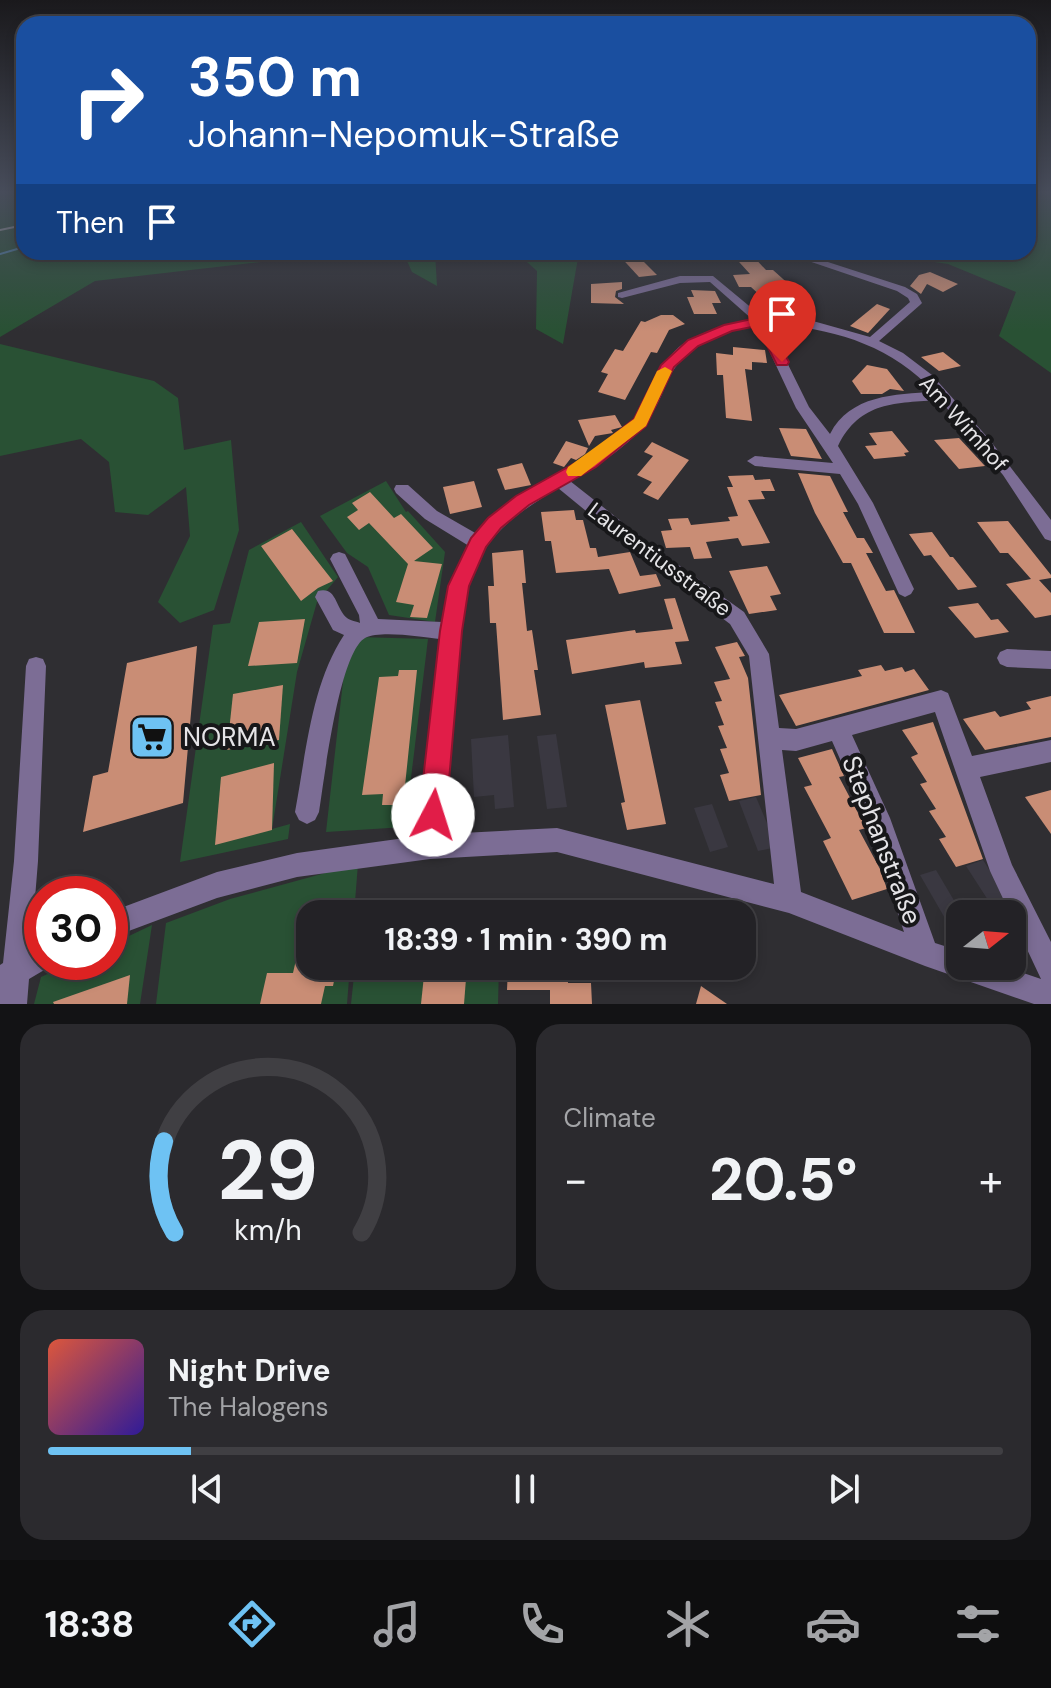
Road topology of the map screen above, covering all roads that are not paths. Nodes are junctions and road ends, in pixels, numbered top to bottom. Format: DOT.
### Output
graph roads {
  1 [pos="812,260"];
  2 [pos="622,295"];
  3 [pos="761,321"];
  4 [pos="871,342"];
  5 [pos="944,396"];
  6 [pos="831,446"];
  7 [pos="755,461"];
  8 [pos="845,469"];
  9 [pos="560,481"];
  10 [pos="402,489"];
  11 [pos="1051,534"];
  12 [pos="478,543"];
  13 [pos="339,559"];
  14 [pos="905,589"];
  15 [pos="324,597"];
  16 [pos="364,630"];
  17 [pos="451,631"];
  18 [pos="1007,658"];
  19 [pos="1051,660"];
  20 [pos="36,666"];
  21 [pos="837,727"];
  22 [pos="768,738"];
  23 [pos="1051,751"];
  24 [pos="964,769"];
  25 [pos="307,812"];
  26 [pos="430,847"];
  27 [pos="789,900"];
  28 [pos="128,918"];
  29 [pos="925,953"];
  30 [pos="1051,970"];
  31 [pos="9,975"];
  32 [pos="1051,996"];
  33 [pos="13,1004"];
  1 -- 4 [label="street"];
  2 -- 3 [label="street"];
  3 -- 4 [label="street, Am Wimhof"];
  3 -- 6 [label="street"];
  3 -- 9 [label="street, Am Wimhof"];
  4 -- 5 [label="street, Am Wimhof"];
  5 -- 6 [label="street"];
  5 -- 11 [label="street, Am Wimhof"];
  6 -- 8 [label="street"];
  7 -- 8 [label="street"];
  8 -- 14 [label="street"];
  9 -- 12 [label="street, Am Wimhof"];
  9 -- 22 [label="street, Laurentiusstraße"];
  10 -- 12 [label="street"];
  12 -- 17 [label="street, Am Wimhof"];
  13 -- 16 [label="street"];
  15 -- 16 [label="street"];
  16 -- 17 [label="street"];
  16 -- 25 [label="street"];
  17 -- 26 [label="street, Am Wimhof"];
  18 -- 19 [label="street"];
  20 -- 31 [label="street"];
  21 -- 22 [label="street"];
  21 -- 24 [label="street"];
  21 -- 29 [label="street, Stephanstraße"];
  22 -- 27 [label="street, Laurentiusstraße"];
  23 -- 24 [label="street"];
  24 -- 30 [label="street"];
  26 -- 27 [label="street, Stephanstraße"];
  26 -- 28 [label="street, Stephanstraße"];
  27 -- 29 [label="street, Stephanstraße"];
  29 -- 32 [label="street, Stephanstraße"];
  31 -- 33 [label="street"];
}
